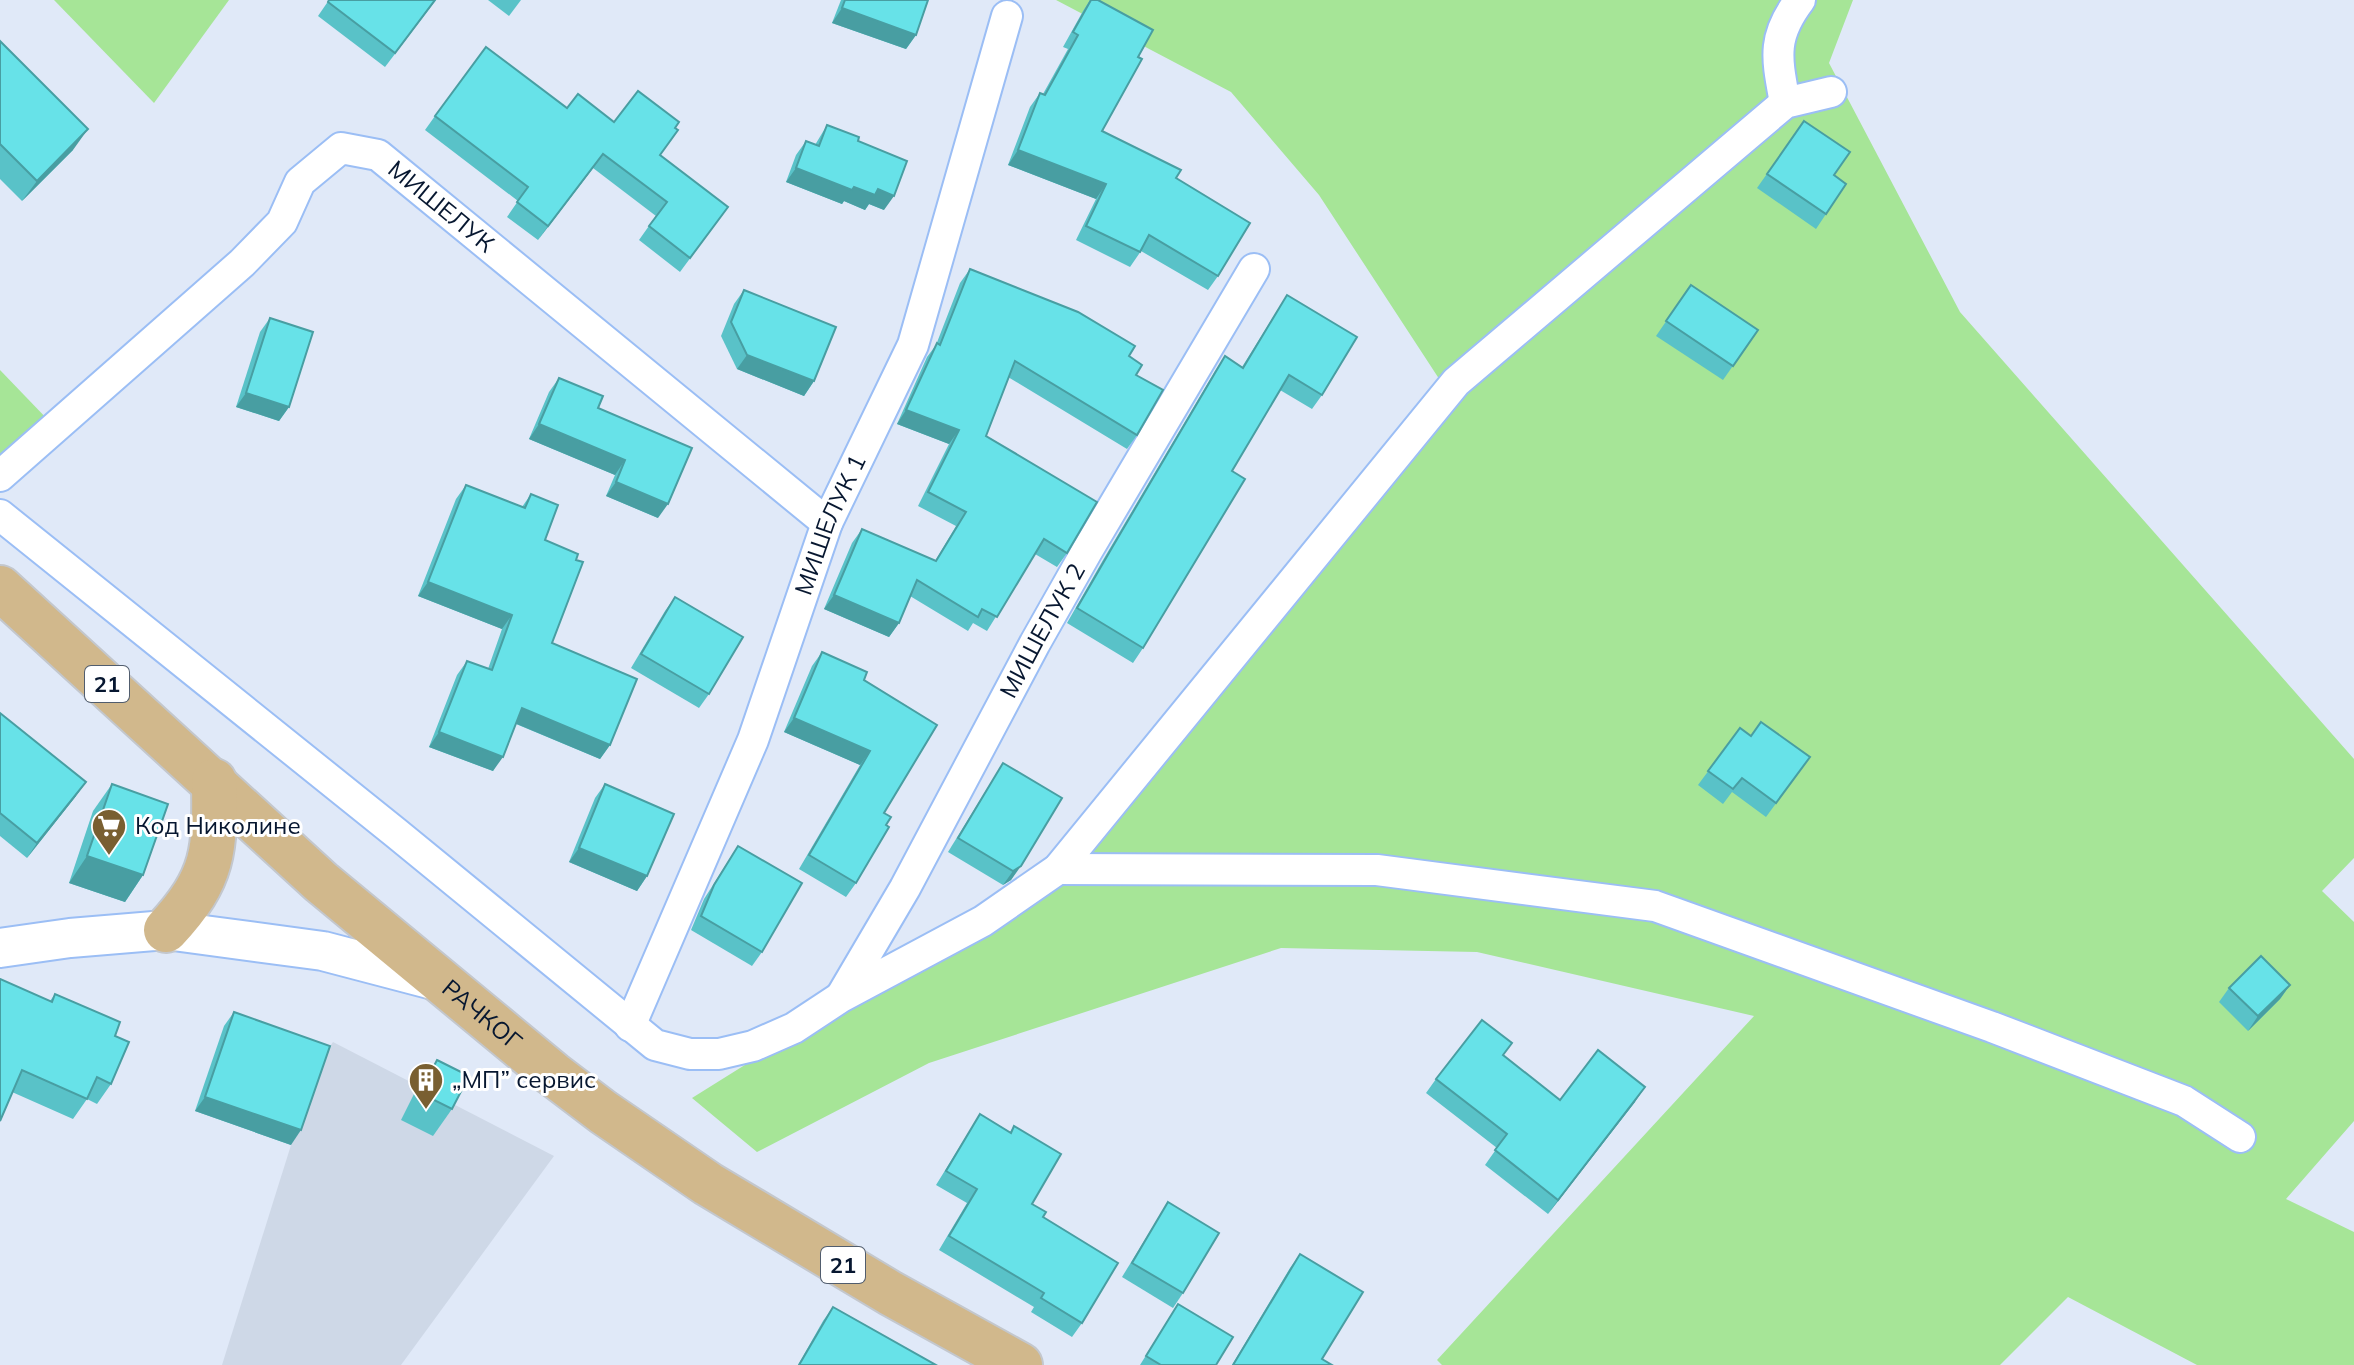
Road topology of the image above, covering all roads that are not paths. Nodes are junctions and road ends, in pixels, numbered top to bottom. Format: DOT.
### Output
graph roads {
  1 [pos="1800,0"];
  2 [pos="1007,16"];
  3 [pos="1831,92"];
  4 [pos="1785,103"];
  5 [pos="1254,269"];
  6 [pos="0,476"];
  7 [pos="0,515"];
  8 [pos="827,523"];
  9 [pos="0,588"];
  10 [pos="214,781"];
  11 [pos="1058,869"];
  12 [pos="166,930"];
  13 [pos="0,948"];
  14 [pos="441,982"];
  15 [pos="841,997"];
  16 [pos="630,1026"];
  17 [pos="2240,1137"];
  18 [pos="1020,1365"];
  1 -- 4 [label="street"];
  2 -- 8 [label="street, МИШЕЛУК 1"];
  3 -- 4 [label="street"];
  4 -- 11 [label="street"];
  5 -- 15 [label="street, МИШЕЛУК 2"];
  6 -- 8 [label="street, МИШЕЛУК"];
  7 -- 16 [label="street"];
  8 -- 16 [label="street, МИШЕЛУК 1"];
  9 -- 10 [label="main road, РАЧКОГ / 21"];
  10 -- 12 [label="main road"];
  10 -- 14 [label="main road, РАЧКОГ / 21"];
  11 -- 15 [label="street"];
  11 -- 17 [label="street"];
  12 -- 13 [label="street"];
  12 -- 14 [label="street"];
  14 -- 18 [label="main road, РАЧКОГ / 21"];
  15 -- 16 [label="street"];
}
